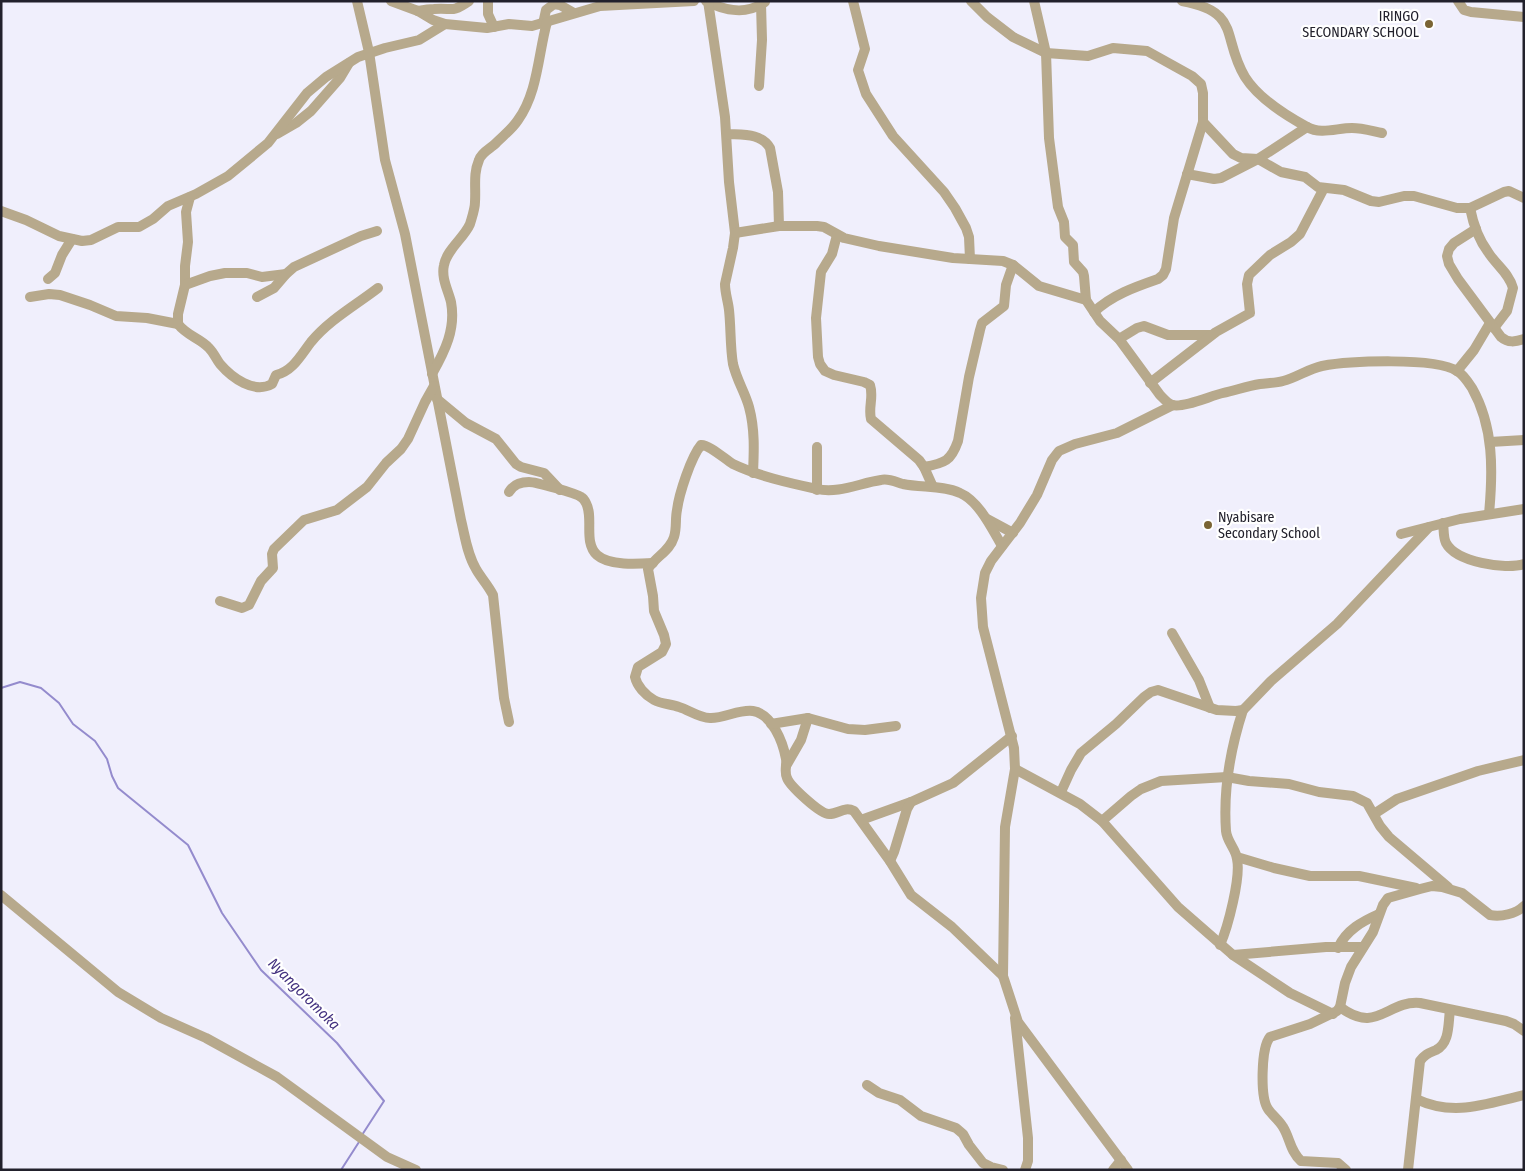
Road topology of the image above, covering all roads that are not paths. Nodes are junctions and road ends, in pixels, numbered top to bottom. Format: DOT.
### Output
graph roads {
  1 [pos="357,1"];
  2 [pos="391,1"];
  3 [pos="469,1"];
  4 [pos="488,1"];
  5 [pos="694,1"];
  6 [pos="853,1"];
  7 [pos="971,1"];
  8 [pos="1034,1"];
  9 [pos="1182,1"];
  10 [pos="1458,1"];
  11 [pos="657,2"];
  12 [pos="707,2"];
  13 [pos="763,3"];
  14 [pos="418,11"];
  15 [pos="574,13"];
  16 [pos="1524,17"];
  17 [pos="545,23"];
  18 [pos="445,24"];
  19 [pos="494,27"];
  20 [pos="369,52"];
  21 [pos="1046,53"];
  22 [pos="349,62"];
  23 [pos="759,86"];
  24 [pos="1203,122"];
  25 [pos="1307,127"];
  26 [pos="1382,133"];
  27 [pos="728,134"];
  28 [pos="274,135"];
  29 [pos="1258,159"];
  30 [pos="1187,174"];
  31 [pos="1324,188"];
  32 [pos="190,197"];
  33 [pos="1524,198"];
  34 [pos="1470,208"];
  35 [pos="1,211"];
  36 [pos="779,226"];
  37 [pos="1476,229"];
  38 [pos="377,231"];
  39 [pos="735,232"];
  40 [pos="837,235"];
  41 [pos="72,240"];
  42 [pos="970,259"];
  43 [pos="1013,265"];
  44 [pos="286,274"];
  45 [pos="48,279"];
  46 [pos="186,285"];
  47 [pos="378,288"];
  48 [pos="30,297"];
  49 [pos="256,298"];
  50 [pos="1086,300"];
  51 [pos="1094,312"];
  52 [pos="178,324"];
  53 [pos="1492,325"];
  54 [pos="1211,335"];
  55 [pos="1119,339"];
  56 [pos="1524,339"];
  57 [pos="1457,370"];
  58 [pos="432,374"];
  59 [pos="1150,382"];
  60 [pos="434,386"];
  61 [pos="436,398"];
  62 [pos="1173,405"];
  63 [pos="1524,440"];
  64 [pos="1490,442"];
  65 [pos="816,447"];
  66 [pos="924,467"];
  67 [pos="753,473"];
  68 [pos="933,487"];
  69 [pos="560,490"];
  70 [pos="817,490"];
  71 [pos="509,492"];
  72 [pos="1524,509"];
  73 [pos="1489,514"];
  74 [pos="986,519"];
  75 [pos="1443,523"];
  76 [pos="1430,527"];
  77 [pos="1013,532"];
  78 [pos="1401,534"];
  79 [pos="1002,546"];
  80 [pos="653,563"];
  81 [pos="1524,564"];
  82 [pos="220,601"];
  83 [pos="1172,633"];
  84 [pos="1210,708"];
  85 [pos="1243,710"];
  86 [pos="808,718"];
  87 [pos="509,722"];
  88 [pos="771,724"];
  89 [pos="896,726"];
  90 [pos="1012,736"];
  91 [pos="1524,760"];
  92 [pos="786,766"];
  93 [pos="1015,769"];
  94 [pos="1227,777"];
  95 [pos="1061,792"];
  96 [pos="911,802"];
  97 [pos="1374,814"];
  98 [pos="861,820"];
  99 [pos="1102,821"];
  100 [pos="1237,857"];
  101 [pos="890,862"];
  102 [pos="1420,889"];
  103 [pos="1451,889"];
  104 [pos="1,896"];
  105 [pos="1524,906"];
  106 [pos="1379,914"];
  107 [pos="1220,945"];
  108 [pos="1338,948"];
  109 [pos="1363,948"];
  110 [pos="1233,955"];
  111 [pos="1003,976"];
  112 [pos="1336,1010"];
  113 [pos="1450,1010"];
  114 [pos="1014,1012"];
  115 [pos="1524,1031"];
  116 [pos="867,1085"];
  117 [pos="1524,1095"];
  118 [pos="1416,1099"];
  119 [pos="1120,1160"];
  120 [pos="416,1170"];
  121 [pos="1003,1170"];
  122 [pos="1026,1170"];
  123 [pos="1113,1170"];
  124 [pos="1128,1170"];
  125 [pos="1346,1170"];
  126 [pos="1408,1170"];
  1 -- 20 [label="street"];
  2 -- 14 [label="street"];
  3 -- 14 [label="street"];
  4 -- 19 [label="street"];
  5 -- 11 [label="street"];
  6 -- 42 [label="street"];
  7 -- 21 [label="street"];
  8 -- 21 [label="street"];
  9 -- 25 [label="street"];
  10 -- 16 [label="street"];
  11 -- 15 [label="street"];
  12 -- 13 [label="street"];
  12 -- 27 [label="street"];
  13 -- 23 [label="street"];
  14 -- 18 [label="street"];
  15 -- 17 [label="street"];
  15 -- 17 [label="street"];
  17 -- 19 [label="street"];
  17 -- 58 [label="street"];
  18 -- 19 [label="street"];
  18 -- 20 [label="street"];
  20 -- 22 [label="street"];
  20 -- 58 [label="street"];
  21 -- 24 [label="street"];
  21 -- 50 [label="street"];
  22 -- 28 [label="street"];
  22 -- 28 [label="street"];
  24 -- 29 [label="street"];
  24 -- 30 [label="street"];
  25 -- 26 [label="street"];
  25 -- 29 [label="street"];
  27 -- 36 [label="street"];
  27 -- 39 [label="street"];
  28 -- 32 [label="street"];
  29 -- 30 [label="street"];
  29 -- 31 [label="street"];
  30 -- 51 [label="street"];
  31 -- 34 [label="street"];
  31 -- 54 [label="street"];
  32 -- 41 [label="street"];
  32 -- 46 [label="street"];
  33 -- 34 [label="street"];
  34 -- 37 [label="street"];
  35 -- 41 [label="street"];
  36 -- 39 [label="street"];
  36 -- 40 [label="street"];
  37 -- 53 [label="street"];
  37 -- 53 [label="street"];
  38 -- 44 [label="street"];
  39 -- 67 [label="street"];
  40 -- 42 [label="street"];
  40 -- 66 [label="street"];
  41 -- 45 [label="street"];
  42 -- 43 [label="street"];
  43 -- 50 [label="street"];
  43 -- 66 [label="street"];
  44 -- 46 [label="street"];
  44 -- 49 [label="street"];
  46 -- 52 [label="street"];
  47 -- 52 [label="street"];
  48 -- 52 [label="street"];
  50 -- 51 [label="street"];
  51 -- 55 [label="street"];
  53 -- 56 [label="street"];
  53 -- 57 [label="street"];
  54 -- 55 [label="street"];
  54 -- 59 [label="street"];
  55 -- 59 [label="street"];
  57 -- 62 [label="street"];
  57 -- 64 [label="street"];
  58 -- 60 [label="street"];
  59 -- 62 [label="street"];
  60 -- 61 [label="street"];
  60 -- 82 [label="street"];
  61 -- 69 [label="street"];
  61 -- 87 [label="street"];
  62 -- 77 [label="street"];
  63 -- 64 [label="street"];
  64 -- 73 [label="street"];
  65 -- 70 [label="street"];
  66 -- 68 [label="street"];
  67 -- 70 [label="street"];
  67 -- 80 [label="street"];
  68 -- 70 [label="street"];
  68 -- 74 [label="street"];
  69 -- 71 [label="street"];
  69 -- 80 [label="street"];
  72 -- 73 [label="street"];
  73 -- 75 [label="street"];
  74 -- 77 [label="street"];
  74 -- 79 [label="street"];
  75 -- 76 [label="street"];
  75 -- 81 [label="street"];
  76 -- 78 [label="street"];
  76 -- 85 [label="street"];
  77 -- 79 [label="street"];
  79 -- 90 [label="street"];
  80 -- 88 [label="street"];
  83 -- 84 [label="street"];
  84 -- 85 [label="street"];
  84 -- 95 [label="street"];
  85 -- 94 [label="street"];
  86 -- 88 [label="street"];
  86 -- 89 [label="street"];
  86 -- 92 [label="street"];
  88 -- 92 [label="street"];
  90 -- 93 [label="street"];
  90 -- 96 [label="street"];
  91 -- 97 [label="street"];
  92 -- 98 [label="street"];
  93 -- 95 [label="street"];
  93 -- 111 [label="street"];
  94 -- 97 [label="street"];
  94 -- 99 [label="street"];
  94 -- 100 [label="street"];
  95 -- 99 [label="street"];
  96 -- 98 [label="street"];
  96 -- 101 [label="street"];
  97 -- 103 [label="street"];
  98 -- 101 [label="street"];
  99 -- 107 [label="street"];
  100 -- 102 [label="street"];
  100 -- 107 [label="street"];
  101 -- 111 [label="street"];
  102 -- 103 [label="street"];
  102 -- 106 [label="street"];
  103 -- 105 [label="street"];
  104 -- 120 [label="street"];
  106 -- 108 [label="street"];
  106 -- 109 [label="street"];
  107 -- 110 [label="street"];
  108 -- 109 [label="street"];
  108 -- 110 [label="street"];
  109 -- 112 [label="street"];
  110 -- 112 [label="street"];
  111 -- 114 [label="street"];
  112 -- 113 [label="street"];
  112 -- 125 [label="street"];
  113 -- 115 [label="street"];
  113 -- 118 [label="street"];
  114 -- 119 [label="street"];
  114 -- 122 [label="street"];
  116 -- 121 [label="street"];
  117 -- 118 [label="street"];
  118 -- 126 [label="street"];
  119 -- 123 [label="street"];
  119 -- 124 [label="street"];
}
